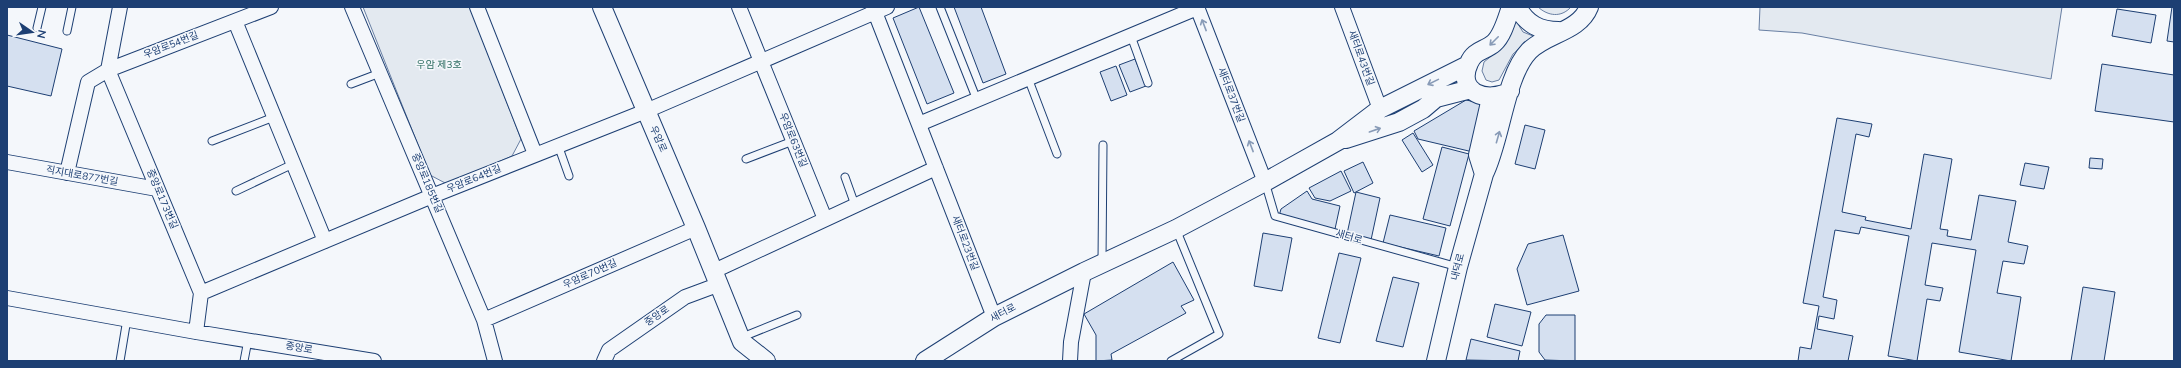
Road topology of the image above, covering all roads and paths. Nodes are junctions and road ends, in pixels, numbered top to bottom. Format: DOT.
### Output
graph roads {
  1 [pos="42,7"];
  2 [pos="72,7"];
  3 [pos="120,7"];
  4 [pos="271,7"];
  5 [pos="352,7"];
  6 [pos="477,7"];
  7 [pos="602,7"];
  8 [pos="739,7"];
  9 [pos="940,7"];
  10 [pos="1197,7"];
  11 [pos="1342,7"];
  12 [pos="1511,7"];
  13 [pos="1517,7"];
  14 [pos="1590,8"];
  15 [pos="878,9"];
  16 [pos="235,21"];
  17 [pos="37,28"];
  18 [pos="67,31"];
  19 [pos="1559,31"];
  20 [pos="1131,36"];
  21 [pos="761,61"];
  22 [pos="1468,65"];
  23 [pos="108,70"];
  24 [pos="380,73"];
  25 [pos="1028,78"];
  26 [pos="1148,83"];
  27 [pos="351,84"];
  28 [pos="1471,89"];
  29 [pos="1510,91"];
  30 [pos="1491,98"];
  31 [pos="977,100"];
  32 [pos="1380,109"];
  33 [pos="646,112"];
  34 [pos="276,122"];
  35 [pos="919,124"];
  36 [pos="212,140"];
  37 [pos="793,141"];
  38 [pos="1338,141"];
  39 [pos="1103,144"];
  40 [pos="558,145"];
  41 [pos="535,154"];
  42 [pos="1057,154"];
  43 [pos="746,160"];
  44 [pos="7,162"];
  45 [pos="294,164"];
  46 [pos="936,168"];
  47 [pos="67,173"];
  48 [pos="1484,174"];
  49 [pos="570,176"];
  50 [pos="845,177"];
  51 [pos="1265,182"];
  52 [pos="158,189"];
  53 [pos="236,191"];
  54 [pos="432,196"];
  55 [pos="855,205"];
  56 [pos="825,219"];
  57 [pos="696,228"];
  58 [pos="1176,229"];
  59 [pos="325,241"];
  60 [pos="1102,263"];
  61 [pos="1458,267"];
  62 [pos="1084,272"];
  63 [pos="717,278"];
  64 [pos="201,293"];
  65 [pos="7,298"];
  66 [pos="798,315"];
  67 [pos="994,317"];
  68 [pos="128,319"];
  69 [pos="484,320"];
  70 [pos="196,332"];
  71 [pos="740,338"];
  72 [pos="248,340"];
  73 [pos="120,361"];
  74 [pos="244,361"];
  75 [pos="374,361"];
  76 [pos="496,361"];
  77 [pos="604,361"];
  78 [pos="766,361"];
  79 [pos="925,361"];
  80 [pos="1070,361"];
  81 [pos="1171,361"];
  82 [pos="1437,361"];
  1 -- 17 [label="lane"];
  2 -- 18 [label="lane"];
  3 -- 23 [label="street"];
  4 -- 16 [label="street, 우암로54번길"];
  5 -- 24 [label="street, 중앙로185번길"];
  6 -- 41 [label="street"];
  7 -- 33 [label="street, 우암로"];
  8 -- 21 [label="street, 우암로63번길"];
  9 -- 31 [label="lane"];
  10 -- 20 [label="street, 새터로37번길"];
  51 -- 10 [label="street, 새터로37번길, one-way"];
  11 -- 32 [label="street, 새터로43번길"];
  12 -- 22 [label="street, one-way"];
  13 -- 19 [label="street"];
  14 -- 19 [label="street, 내덕로"];
  15 -- 21 [label="street"];
  15 -- 35 [label="street, 새터로23번길"];
  16 -- 23 [label="street, 우암로54번길"];
  16 -- 34 [label="street"];
  19 -- 29 [label="street, 내덕로"];
  20 -- 25 [label="street, 새터로37번길"];
  20 -- 26 [label="lane"];
  21 -- 33 [label="street"];
  21 -- 37 [label="street, 우암로63번길"];
  22 -- 28 [label="street"];
  22 -- 32 [label="street, one-way"];
  23 -- 47 [label="street, 우암로54번길"];
  23 -- 52 [label="street, 중앙로173번길"];
  24 -- 27 [label="lane"];
  24 -- 54 [label="street, 중앙로185번길"];
  25 -- 31 [label="street"];
  25 -- 42 [label="lane"];
  28 -- 30 [label="street"];
  38 -- 28 [label="street, one-way"];
  29 -- 30 [label="street"];
  48 -- 29 [label="street, 내덕로, one-way"];
  30 -- 48 [label="street"];
  31 -- 35 [label="street"];
  32 -- 38 [label="street"];
  33 -- 40 [label="street, 우암로64번길"];
  33 -- 57 [label="street, 우암로"];
  34 -- 36 [label="lane"];
  34 -- 45 [label="street"];
  35 -- 46 [label="street, 새터로23번길"];
  37 -- 43 [label="lane"];
  37 -- 56 [label="street, 우암로63번길"];
  38 -- 51 [label="street, 새터로"];
  39 -- 60 [label="lane"];
  40 -- 41 [label="street, 우암로64번길"];
  40 -- 49 [label="lane"];
  41 -- 54 [label="street, 우암로64번길"];
  44 -- 47 [label="street, 직지대로877번길"];
  45 -- 53 [label="lane"];
  45 -- 59 [label="street"];
  46 -- 55 [label="street"];
  46 -- 67 [label="street, 새터로23번길"];
  47 -- 52 [label="street, 직지대로877번길"];
  48 -- 61 [label="street, 내덕로"];
  50 -- 55 [label="lane"];
  51 -- 58 [label="street, 새터로"];
  51 -- 61 [label="lane, 새터로"];
  52 -- 64 [label="street, 중앙로173번길"];
  54 -- 59 [label="street, 우암로64번길"];
  54 -- 69 [label="street, 중앙로185번길"];
  55 -- 56 [label="street"];
  56 -- 63 [label="street"];
  57 -- 63 [label="street, 우암로"];
  57 -- 69 [label="street, 우암로70번길"];
  58 -- 60 [label="street, 새터로"];
  58 -- 81 [label="lane"];
  59 -- 64 [label="street, 우암로64번길"];
  60 -- 62 [label="street, 새터로"];
  61 -- 82 [label="street, 내덕로"];
  62 -- 67 [label="street, 새터로"];
  62 -- 80 [label="street"];
  63 -- 71 [label="street, 우암로"];
  63 -- 77 [label="street, 중앙로"];
  64 -- 70 [label="street, 중앙로173번길"];
  65 -- 68 [label="street, 중앙로"];
  66 -- 71 [label="lane"];
  67 -- 79 [label="street, 새터로"];
  68 -- 70 [label="street, 중앙로"];
  68 -- 73 [label="lane"];
  69 -- 76 [label="street, 중앙로185번길"];
  70 -- 72 [label="street, 중앙로"];
  71 -- 78 [label="street, 우암로"];
  72 -- 74 [label="lane"];
  72 -- 75 [label="street, 중앙로"];
}
